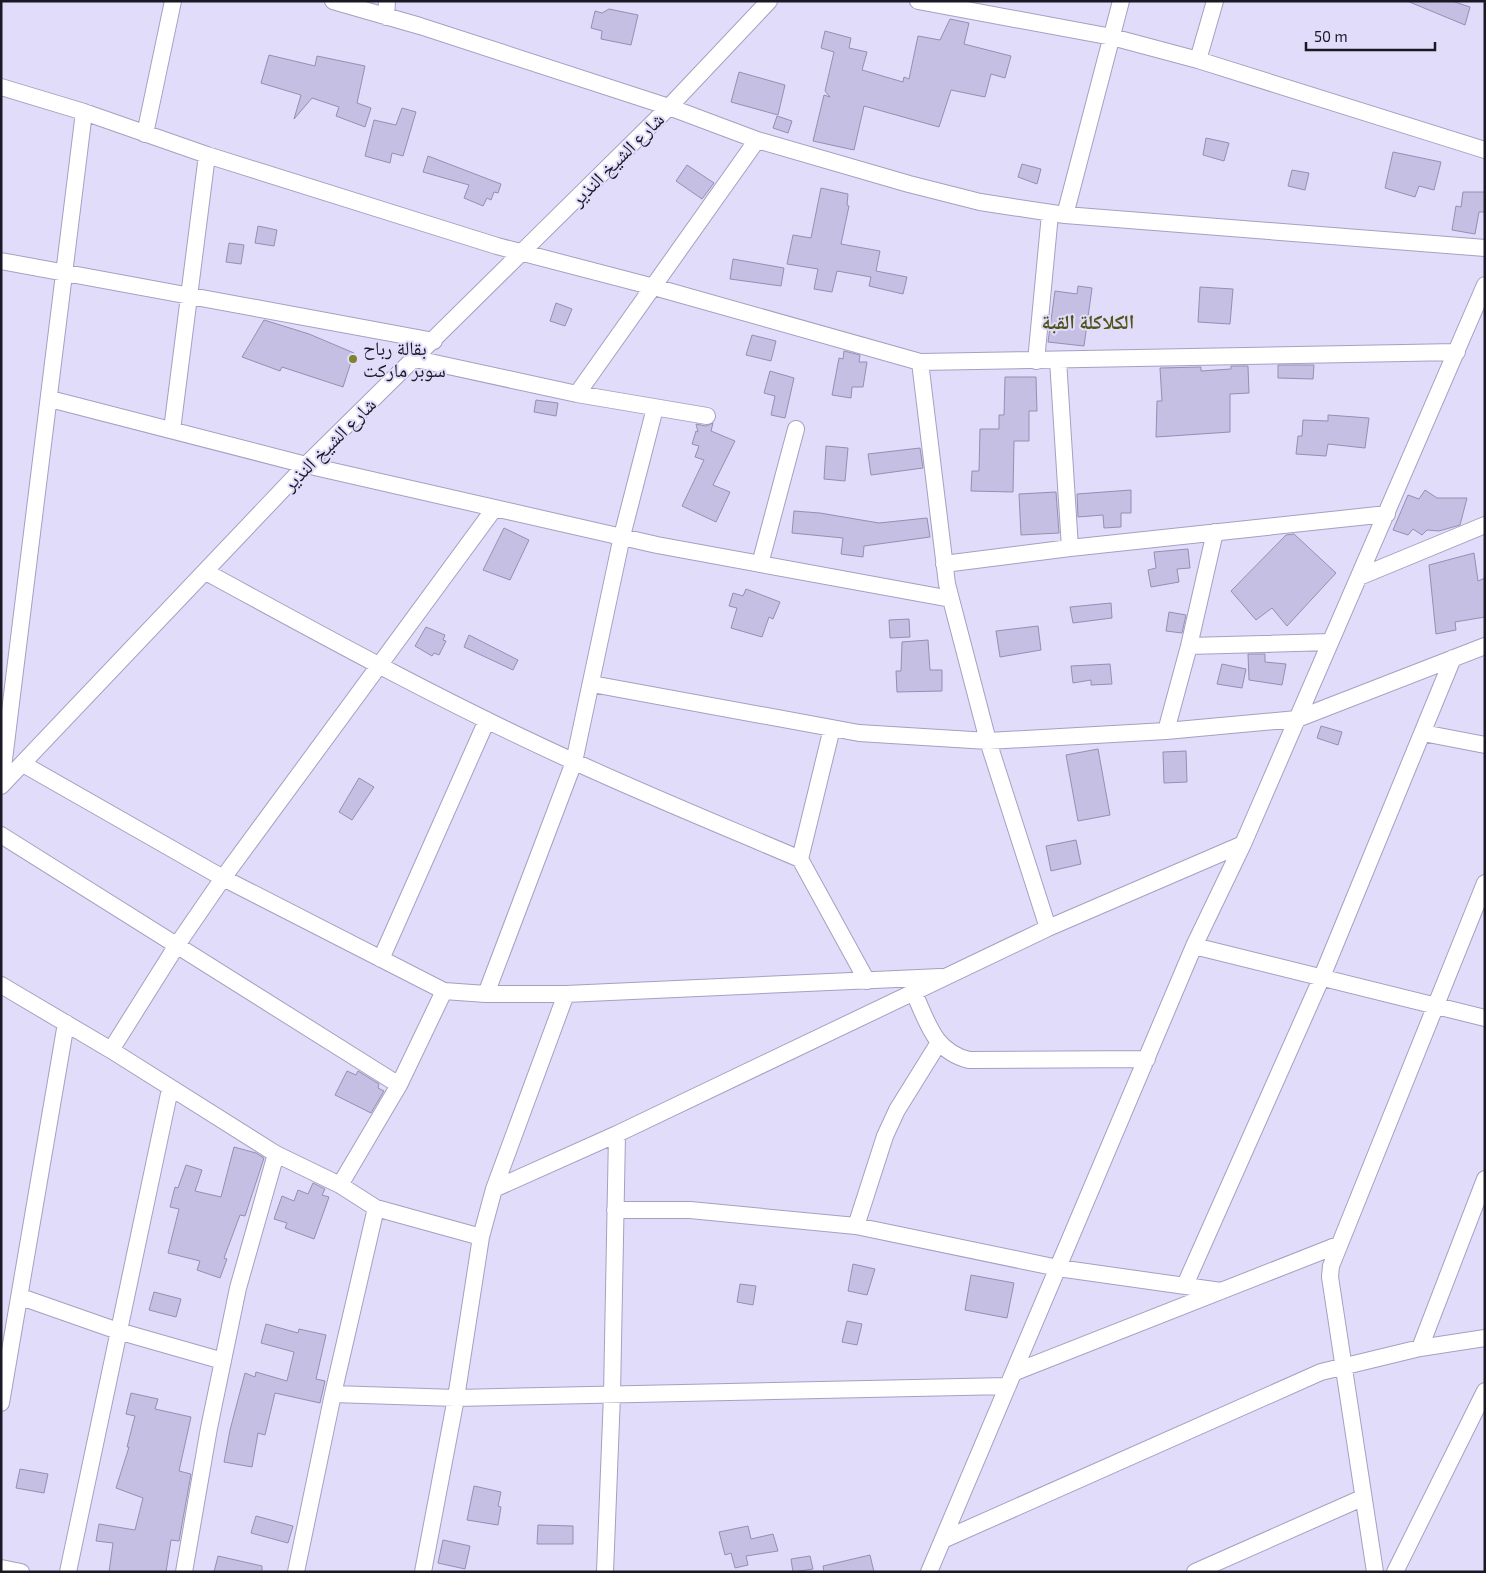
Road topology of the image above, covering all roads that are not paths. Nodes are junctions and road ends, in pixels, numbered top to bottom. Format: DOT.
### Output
graph roads {
  1 [pos="173,1"];
  2 [pos="333,1"];
  3 [pos="769,1"];
  4 [pos="918,1"];
  5 [pos="1121,1"];
  6 [pos="1215,1"];
  7 [pos="386,9"];
  8 [pos="1112,37"];
  9 [pos="1198,60"];
  10 [pos="1,87"];
  11 [pos="669,107"];
  12 [pos="84,112"];
  13 [pos="145,134"];
  14 [pos="757,140"];
  15 [pos="1485,150"];
  16 [pos="207,155"];
  17 [pos="1058,215"];
  18 [pos="1485,248"];
  19 [pos="523,252"];
  20 [pos="1,261"];
  21 [pos="66,272"];
  22 [pos="1485,285"];
  23 [pos="654,287"];
  24 [pos="188,295"];
  25 [pos="434,341"];
  26 [pos="1458,352"];
  27 [pos="416,358"];
  28 [pos="1058,360"];
  29 [pos="1036,361"];
  30 [pos="920,362"];
  31 [pos="577,394"];
  32 [pos="50,399"];
  33 [pos="655,408"];
  34 [pos="707,416"];
  35 [pos="796,429"];
  36 [pos="172,430"];
  37 [pos="306,465"];
  38 [pos="494,509"];
  39 [pos="1387,514"];
  40 [pos="1485,525"];
  41 [pos="1215,532"];
  42 [pos="622,536"];
  43 [pos="1070,548"];
  44 [pos="760,564"];
  45 [pos="944,564"];
  46 [pos="206,572"];
  47 [pos="1359,577"];
  48 [pos="950,599"];
  49 [pos="1330,642"];
  50 [pos="1189,646"];
  51 [pos="1485,646"];
  52 [pos="1453,658"];
  53 [pos="380,666"];
  54 [pos="592,684"];
  55 [pos="1297,719"];
  56 [pos="486,720"];
  57 [pos="832,728"];
  58 [pos="1166,731"];
  59 [pos="1423,733"];
  60 [pos="988,740"];
  61 [pos="1485,745"];
  62 [pos="574,762"];
  63 [pos="22,764"];
  64 [pos="1,785"];
  65 [pos="1,835"];
  66 [pos="1243,844"];
  67 [pos="800,859"];
  68 [pos="223,878"];
  69 [pos="1485,883"];
  70 [pos="1048,928"];
  71 [pos="177,945"];
  72 [pos="1194,946"];
  73 [pos="381,959"];
  74 [pos="941,977"];
  75 [pos="1321,978"];
  76 [pos="867,981"];
  77 [pos="1,985"];
  78 [pos="913,991"];
  79 [pos="444,992"];
  80 [pos="486,994"];
  81 [pos="566,994"];
  82 [pos="1434,1006"];
  83 [pos="1485,1018"];
  84 [pos="66,1023"];
  85 [pos="938,1044"];
  86 [pos="111,1050"];
  87 [pos="1147,1059"];
  88 [pos="399,1085"];
  89 [pos="170,1089"];
  90 [pos="617,1134"];
  91 [pos="276,1154"];
  92 [pos="1485,1179"];
  93 [pos="340,1185"];
  94 [pos="494,1189"];
  95 [pos="376,1208"];
  96 [pos="615,1210"];
  97 [pos="856,1226"];
  98 [pos="481,1237"];
  99 [pos="1338,1245"];
  100 [pos="1058,1268"];
  101 [pos="1185,1285"];
  102 [pos="1221,1291"];
  103 [pos="21,1297"];
  104 [pos="118,1331"];
  105 [pos="1485,1338"];
  106 [pos="1420,1348"];
  107 [pos="222,1361"];
  108 [pos="1342,1366"];
  109 [pos="1012,1379"];
  110 [pos="1485,1391"];
  111 [pos="333,1394"];
  112 [pos="612,1395"];
  113 [pos="456,1398"];
  114 [pos="1,1404"];
  115 [pos="1362,1498"];
  116 [pos="945,1539"];
  117 [pos="1,1568"];
  118 [pos="21,1572"];
  119 [pos="68,1572"];
  120 [pos="184,1572"];
  121 [pos="296,1572"];
  122 [pos="422,1572"];
  123 [pos="604,1572"];
  124 [pos="929,1572"];
  125 [pos="1195,1572"];
  126 [pos="1375,1572"];
  127 [pos="1396,1572"];
  1 -- 13 [label="street"];
  2 -- 7 [label="street"];
  3 -- 11 [label="street, شارع الشيخ النذير"];
  4 -- 8 [label="street"];
  5 -- 8 [label="street"];
  6 -- 9 [label="street"];
  7 -- 11 [label="street"];
  8 -- 9 [label="street"];
  8 -- 17 [label="street"];
  9 -- 15 [label="street"];
  10 -- 12 [label="street"];
  11 -- 14 [label="street"];
  11 -- 19 [label="street, شارع الشيخ النذير"];
  12 -- 13 [label="street"];
  12 -- 21 [label="street"];
  13 -- 16 [label="street"];
  14 -- 17 [label="street"];
  14 -- 23 [label="street"];
  16 -- 19 [label="street"];
  16 -- 24 [label="street"];
  17 -- 18 [label="street"];
  17 -- 29 [label="street"];
  19 -- 23 [label="street"];
  19 -- 25 [label="street, شارع الشيخ النذير"];
  20 -- 21 [label="street"];
  21 -- 24 [label="street"];
  21 -- 32 [label="street"];
  22 -- 26 [label="street"];
  23 -- 30 [label="street"];
  23 -- 31 [label="street"];
  24 -- 25 [label="street"];
  24 -- 36 [label="street"];
  25 -- 27 [label="street, شارع الشيخ النذير"];
  26 -- 28 [label="street"];
  26 -- 39 [label="street"];
  27 -- 31 [label="street"];
  27 -- 37 [label="street, شارع الشيخ النذير"];
  28 -- 29 [label="street"];
  28 -- 43 [label="street"];
  29 -- 30 [label="street"];
  30 -- 45 [label="street"];
  31 -- 33 [label="street"];
  32 -- 36 [label="street"];
  32 -- 64 [label="street"];
  33 -- 34 [label="street"];
  33 -- 42 [label="street"];
  35 -- 44 [label="street"];
  36 -- 37 [label="street"];
  37 -- 38 [label="street"];
  37 -- 46 [label="street, شارع الشيخ النذير"];
  38 -- 42 [label="street"];
  38 -- 53 [label="street"];
  39 -- 41 [label="street"];
  39 -- 47 [label="street"];
  40 -- 47 [label="street"];
  41 -- 43 [label="street"];
  41 -- 50 [label="street"];
  42 -- 44 [label="street"];
  42 -- 54 [label="street"];
  43 -- 45 [label="street"];
  44 -- 48 [label="street"];
  45 -- 48 [label="street"];
  46 -- 53 [label="street"];
  46 -- 63 [label="street, شارع الشيخ النذير"];
  47 -- 49 [label="street"];
  48 -- 60 [label="street"];
  49 -- 50 [label="street"];
  49 -- 55 [label="street"];
  50 -- 58 [label="street"];
  51 -- 52 [label="street"];
  52 -- 55 [label="street"];
  52 -- 59 [label="street"];
  53 -- 56 [label="street"];
  53 -- 68 [label="street"];
  54 -- 57 [label="street"];
  54 -- 62 [label="street"];
  55 -- 58 [label="street"];
  55 -- 66 [label="street"];
  56 -- 62 [label="street"];
  56 -- 73 [label="street"];
  57 -- 60 [label="street"];
  57 -- 67 [label="street"];
  58 -- 60 [label="street"];
  59 -- 61 [label="street"];
  59 -- 75 [label="street"];
  60 -- 70 [label="street"];
  62 -- 67 [label="street"];
  62 -- 80 [label="street"];
  63 -- 64 [label="street, شارع الشيخ النذير"];
  63 -- 68 [label="street"];
  65 -- 71 [label="street"];
  66 -- 70 [label="street"];
  66 -- 72 [label="street"];
  67 -- 76 [label="street"];
  68 -- 71 [label="street"];
  68 -- 73 [label="street"];
  69 -- 82 [label="street"];
  70 -- 74 [label="street"];
  71 -- 86 [label="street"];
  71 -- 88 [label="street"];
  72 -- 75 [label="street"];
  72 -- 87 [label="street"];
  73 -- 79 [label="street"];
  74 -- 76 [label="street"];
  74 -- 78 [label="street"];
  75 -- 82 [label="street"];
  75 -- 101 [label="street"];
  76 -- 81 [label="street"];
  77 -- 84 [label="street"];
  78 -- 85 [label="street"];
  78 -- 90 [label="street"];
  79 -- 80 [label="street"];
  79 -- 88 [label="street"];
  80 -- 81 [label="street"];
  81 -- 94 [label="street"];
  82 -- 83 [label="street"];
  82 -- 99 [label="street"];
  84 -- 86 [label="street"];
  84 -- 103 [label="street"];
  85 -- 87 [label="street"];
  85 -- 97 [label="street"];
  86 -- 89 [label="street"];
  87 -- 100 [label="street"];
  88 -- 93 [label="street"];
  89 -- 91 [label="street"];
  89 -- 104 [label="street"];
  90 -- 94 [label="street"];
  90 -- 96 [label="street"];
  91 -- 93 [label="street"];
  91 -- 107 [label="street"];
  92 -- 106 [label="street"];
  93 -- 95 [label="street"];
  94 -- 98 [label="street"];
  95 -- 98 [label="street"];
  95 -- 111 [label="street"];
  96 -- 97 [label="street"];
  96 -- 112 [label="street"];
  97 -- 100 [label="street"];
  98 -- 113 [label="street"];
  99 -- 102 [label="street"];
  99 -- 108 [label="street"];
  100 -- 101 [label="street"];
  100 -- 109 [label="street"];
  101 -- 102 [label="street"];
  102 -- 109 [label="street"];
  103 -- 104 [label="street"];
  103 -- 114 [label="street"];
  104 -- 107 [label="street"];
  104 -- 119 [label="street"];
  105 -- 106 [label="street"];
  106 -- 108 [label="street"];
  107 -- 120 [label="street"];
  108 -- 115 [label="street"];
  108 -- 116 [label="street"];
  109 -- 112 [label="street"];
  109 -- 116 [label="street"];
  110 -- 127 [label="street"];
  111 -- 113 [label="street"];
  111 -- 121 [label="street"];
  112 -- 113 [label="street"];
  112 -- 123 [label="street"];
  113 -- 122 [label="street"];
  115 -- 125 [label="street"];
  115 -- 126 [label="street"];
  116 -- 124 [label="street"];
  117 -- 118 [label="street"];
}
